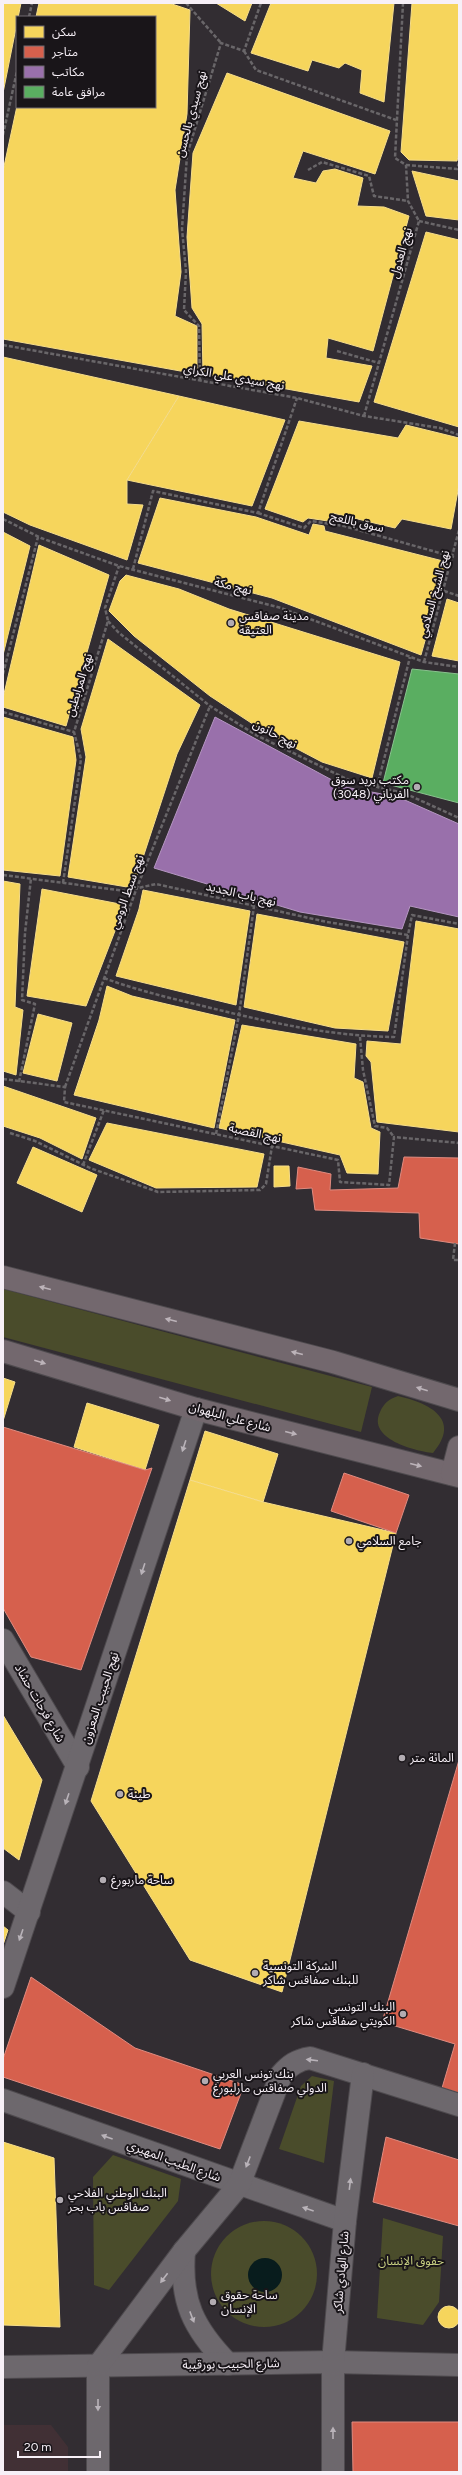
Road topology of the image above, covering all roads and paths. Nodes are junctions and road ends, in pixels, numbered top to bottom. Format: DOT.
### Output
graph roads {
  1 [pos="32,3"];
  2 [pos="186,3"];
  3 [pos="261,3"];
  4 [pos="403,3"];
  5 [pos="29,16"];
  6 [pos="221,43"];
  7 [pos="244,51"];
  8 [pos="16,76"];
  9 [pos="396,120"];
  10 [pos="3,135"];
  11 [pos="459,162"];
  12 [pos="406,166"];
  13 [pos="308,170"];
  14 [pos="408,201"];
  15 [pos="419,220"];
  16 [pos="459,230"];
  17 [pos="3,345"];
  18 [pos="337,351"];
  19 [pos="379,363"];
  20 [pos="200,380"];
  21 [pos="297,398"];
  22 [pos="364,416"];
  23 [pos="459,435"];
  24 [pos="258,513"];
  25 [pos="3,519"];
  26 [pos="459,530"];
  27 [pos="38,536"];
  28 [pos="454,557"];
  29 [pos="119,566"];
  30 [pos="133,570"];
  31 [pos="444,591"];
  32 [pos="459,596"];
  33 [pos="108,621"];
  34 [pos="410,657"];
  35 [pos="424,662"];
  36 [pos="459,667"];
  37 [pos="3,674"];
  38 [pos="210,706"];
  39 [pos="3,712"];
  40 [pos="74,732"];
  41 [pos="377,787"];
  42 [pos="459,818"];
  43 [pos="3,875"];
  44 [pos="31,878"];
  45 [pos="63,883"];
  46 [pos="136,890"];
  47 [pos="254,906"];
  48 [pos="459,924"];
  49 [pos="408,936"];
  50 [pos="104,978"];
  51 [pos="239,1015"];
  52 [pos="360,1037"];
  53 [pos="3,1079"];
  54 [pos="19,1082"];
  55 [pos="65,1087"];
  56 [pos="104,1110"];
  57 [pos="10,1133"];
  58 [pos="216,1134"];
  59 [pos="394,1137"];
  60 [pos="459,1143"];
  61 [pos="272,1146"];
  62 [pos="83,1165"];
  63 [pos="455,1243"];
  64 [pos="459,1260"];
  65 [pos="3,1277"];
  66 [pos="3,1351"];
  67 [pos="459,1400"];
  68 [pos="196,1408"];
  69 [pos="459,1447"];
  70 [pos="456,1475"];
  71 [pos="3,1640"];
  72 [pos="78,1767"];
  73 [pos="3,1892"];
  74 [pos="29,1912"];
  75 [pos="3,1987"];
  76 [pos="363,2074"];
  77 [pos="3,2100"];
  78 [pos="459,2105"];
  79 [pos="239,2185"];
  80 [pos="345,2222"];
  81 [pos="184,2251"];
  82 [pos="333,2362"];
  83 [pos="228,2364"];
  84 [pos="459,2365"];
  85 [pos="98,2366"];
  86 [pos="3,2367"];
  87 [pos="98,2472"];
  88 [pos="333,2472"];
  1 -- 5 [label="path"];
  2 -- 6 [label="path"];
  3 -- 7 [label="path"];
  4 -- 9 [label="path"];
  6 -- 7 [label="path"];
  6 -- 20 [label="path, نهج سيدي بالحسن"];
  7 -- 9 [label="path"];
  8 -- 10 [label="path"];
  9 -- 12 [label="path"];
  11 -- 12 [label="path"];
  12 -- 14 [label="path, نهج العدول"];
  13 -- 14 [label="path"];
  14 -- 15 [label="path, نهج العدول"];
  15 -- 16 [label="path"];
  15 -- 19 [label="path, نهج العدول"];
  17 -- 20 [label="path, نهج سيدي علي الكراي"];
  18 -- 19 [label="path"];
  19 -- 22 [label="path, نهج العدول"];
  20 -- 21 [label="path, نهج سيدي علي الكراي"];
  21 -- 22 [label="path, نهج سيدي علي الكراي"];
  21 -- 24 [label="path"];
  22 -- 23 [label="path, نهج سيدي علي الكراي"];
  24 -- 28 [label="path, سوق باللعج"];
  24 -- 30 [label="path"];
  25 -- 27 [label="path, نهج مكة"];
  26 -- 28 [label="path, نهج الشيخ السلامي"];
  27 -- 29 [label="path, نهج مكة"];
  27 -- 37 [label="path"];
  28 -- 31 [label="path, نهج الشيخ السلامي"];
  29 -- 30 [label="path, نهج مكة"];
  29 -- 33 [label="path, نهج المرابطين"];
  30 -- 34 [label="path, نهج مكة"];
  31 -- 32 [label="path"];
  31 -- 35 [label="path, نهج الشيخ السلامي"];
  33 -- 38 [label="path, نهج حانون"];
  33 -- 40 [label="path, نهج المرابطين"];
  34 -- 35 [label="path, نهج مكة"];
  34 -- 41 [label="path"];
  35 -- 36 [label="path, نهج مكة"];
  38 -- 41 [label="path, نهج حانون"];
  38 -- 46 [label="path, نهج سبط الرومي"];
  39 -- 40 [label="path"];
  40 -- 45 [label="path, نهج المرابطين"];
  41 -- 42 [label="path, نهج حانون"];
  43 -- 44 [label="path, نهج باب الجديد"];
  44 -- 45 [label="path, نهج باب الجديد"];
  44 -- 54 [label="path"];
  45 -- 46 [label="path, نهج باب الجديد"];
  46 -- 47 [label="path, نهج باب الجديد"];
  46 -- 50 [label="path, نهج سبط الرومي"];
  47 -- 49 [label="path, نهج باب الجديد"];
  47 -- 51 [label="path"];
  48 -- 49 [label="path"];
  49 -- 52 [label="path"];
  50 -- 51 [label="path"];
  50 -- 55 [label="path, نهج سبط الرومي"];
  51 -- 52 [label="path"];
  51 -- 58 [label="path"];
  52 -- 59 [label="path"];
  53 -- 54 [label="path"];
  54 -- 55 [label="path"];
  55 -- 56 [label="path, نهج القصبة"];
  56 -- 58 [label="path, نهج القصبة"];
  56 -- 62 [label="path"];
  57 -- 62 [label="path"];
  58 -- 61 [label="path, نهج القصبة"];
  59 -- 60 [label="path"];
  59 -- 61 [label="path, نهج القصبة"];
  61 -- 62 [label="path"];
  63 -- 64 [label="path"];
  67 -- 65 [label="main road, one-way"];
  66 -- 68 [label="main road, شارع علي البلهوان, one-way"];
  68 -- 70 [label="main road, شارع علي البلهوان, one-way"];
  68 -- 72 [label="street, نهج الحبيب المعزون, one-way"];
  69 -- 70 [label="main road"];
  71 -- 72 [label="street, شارع فرحات حشاد"];
  72 -- 74 [label="street, نهج الحبيب المعزون, one-way"];
  73 -- 74 [label="street"];
  74 -- 75 [label="street, نهج الحبيب المعزون, one-way"];
  76 -- 78 [label="street"];
  76 -- 79 [label="street, one-way"];
  80 -- 76 [label="street, شارع الهادي شاكر, one-way"];
  79 -- 77 [label="street, شارع الطيب المهيري, one-way"];
  80 -- 79 [label="street, شارع الطيب المهيري, one-way"];
  79 -- 81 [label="street"];
  80 -- 82 [label="street, شارع الهادي شاكر"];
  81 -- 83 [label="street, one-way"];
  81 -- 85 [label="street, one-way"];
  82 -- 83 [label="street, شارع الحبيب بورقيبة"];
  82 -- 84 [label="street, شارع الحبيب بورقيبة"];
  88 -- 82 [label="street, شارع الهادي شاكر, one-way"];
  83 -- 85 [label="street, شارع الحبيب بورقيبة"];
  85 -- 86 [label="street, شارع الحبيب بورقيبة"];
  85 -- 87 [label="street, one-way"];
}
